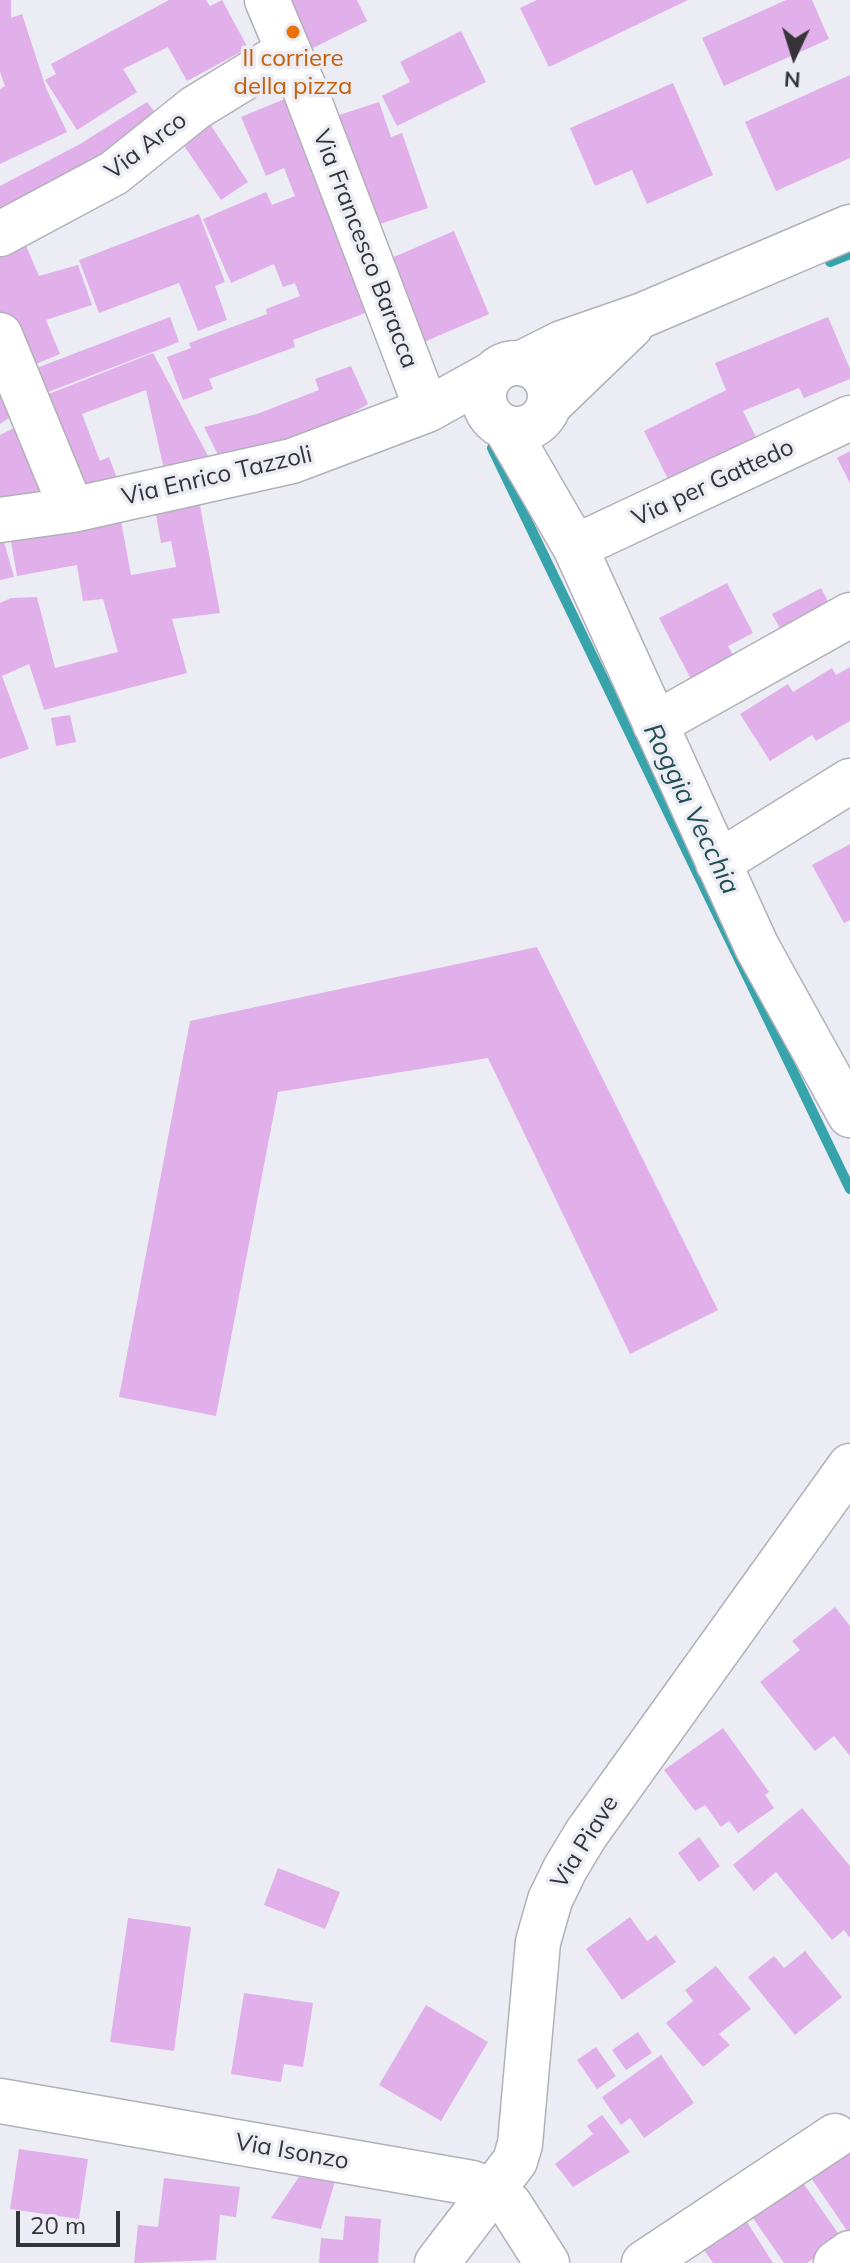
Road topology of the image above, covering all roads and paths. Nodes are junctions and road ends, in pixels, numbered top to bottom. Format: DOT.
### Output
graph roads {
  1 [pos="267,0"];
  2 [pos="288,51"];
  3 [pos="14,226"];
  4 [pos="850,227"];
  5 [pos="643,315"];
  6 [pos="1,338"];
  7 [pos="507,368"];
  8 [pos="427,410"];
  9 [pos="524,418"];
  10 [pos="850,418"];
  11 [pos="72,510"];
  12 [pos="0,520"];
  13 [pos="567,533"];
  14 [pos="850,615"];
  15 [pos="655,724"];
  16 [pos="850,781"];
  17 [pos="718,863"];
  18 [pos="850,1115"];
  19 [pos="850,1466"];
  20 [pos="0,2101"];
  21 [pos="835,2136"];
  22 [pos="493,2191"];
  23 [pos="850,2253"];
  24 [pos="437,2263"];
  25 [pos="547,2263"];
  26 [pos="644,2263"];
  27 [pos="836,2263"];
  1 -- 2 [label="street, Via Francesco Baracca"];
  2 -- 3 [label="street, Via Arco"];
  2 -- 8 [label="street, Via Francesco Baracca"];
  4 -- 5 [label="street, Via Enrico Tazzoli"];
  5 -- 7 [label="street, Via Enrico Tazzoli"];
  5 -- 9 [label="street"];
  6 -- 11 [label="street"];
  7 -- 8 [label="street, Via Enrico Tazzoli"];
  7 -- 9 [label="street"];
  7 -- 9 [label="street"];
  8 -- 9 [label="street"];
  8 -- 11 [label="street, Via Enrico Tazzoli"];
  9 -- 13 [label="street"];
  10 -- 13 [label="street, Via per Gattedo"];
  11 -- 12 [label="street, Via Enrico Tazzoli"];
  13 -- 15 [label="street"];
  14 -- 15 [label="street"];
  15 -- 17 [label="street"];
  16 -- 17 [label="street"];
  17 -- 18 [label="street"];
  19 -- 22 [label="street, Via Piave"];
  20 -- 22 [label="street, Via Isonzo"];
  21 -- 26 [label="street"];
  22 -- 24 [label="street, Via Piave"];
  22 -- 25 [label="street, Via Isonzo"];
  23 -- 27 [label="street"];
}
